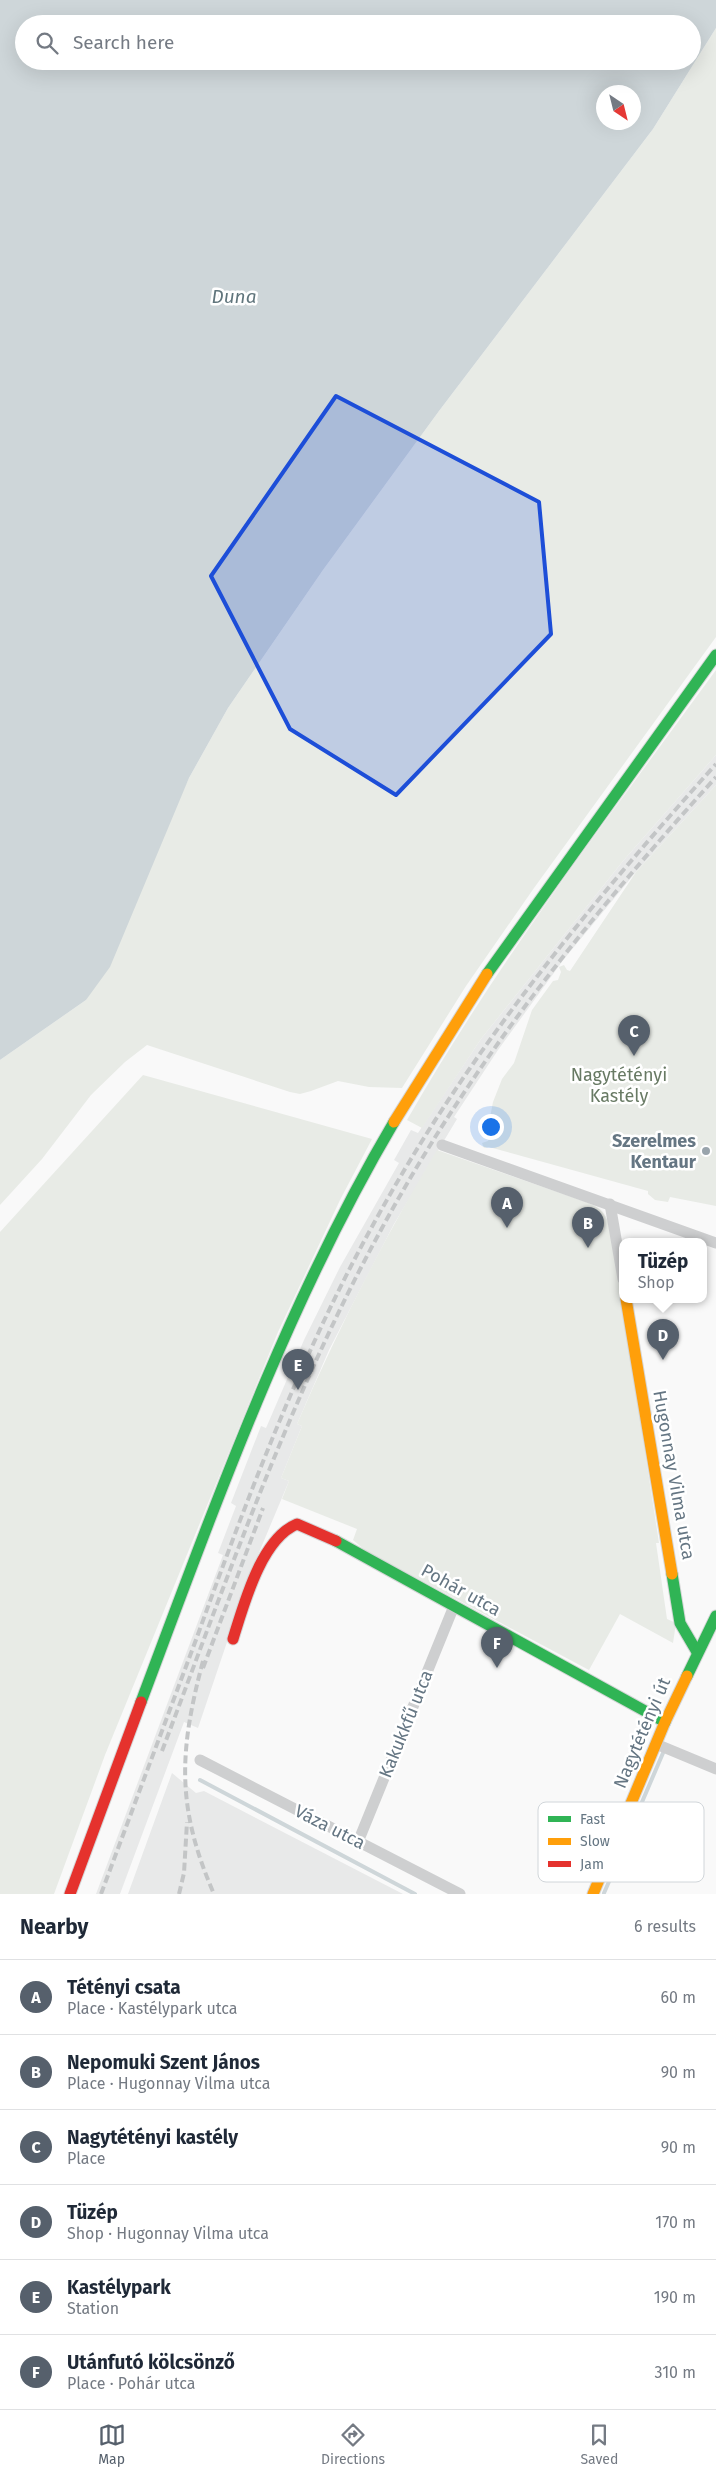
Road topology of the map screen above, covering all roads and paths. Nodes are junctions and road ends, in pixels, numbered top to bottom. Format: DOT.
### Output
graph roads {
  1 [pos="716,655"];
  2 [pos="442,1145"];
  3 [pos="610,1204"];
  4 [pos="702,1238"];
  5 [pos="619,1256"];
  6 [pos="627,1303"];
  7 [pos="454,1606"];
  8 [pos="716,1616"];
  9 [pos="233,1639"];
  10 [pos="697,1652"];
  11 [pos="664,1722"];
  12 [pos="656,1744"];
  13 [pos="200,1760"];
  14 [pos="716,1769"];
  15 [pos="632,1802"];
  16 [pos="358,1842"];
  17 [pos="598,1882"];
  18 [pos="70,1894"];
  19 [pos="460,1894"];
  20 [pos="593,1894"];
  1 -- 18 [label="main road"];
  2 -- 3 [label="street"];
  3 -- 4 [label="street"];
  3 -- 5 [label="street"];
  6 -- 10 [label="main road, Hugonnay Vilma utca"];
  7 -- 9 [label="main road, Pohár utca"];
  7 -- 11 [label="main road, Pohár utca"];
  7 -- 16 [label="street, Kakukkfű utca"];
  8 -- 10 [label="main road, Nagytétényi út"];
  10 -- 11 [label="main road, Nagytétényi út"];
  11 -- 12 [label="main road, Nagytétényi út"];
  12 -- 14 [label="street"];
  12 -- 15 [label="main road, Nagytétényi út"];
  13 -- 16 [label="street, Váza utca"];
  16 -- 19 [label="street, Váza utca"];
  17 -- 20 [label="main road, Nagytétényi út"];
}
